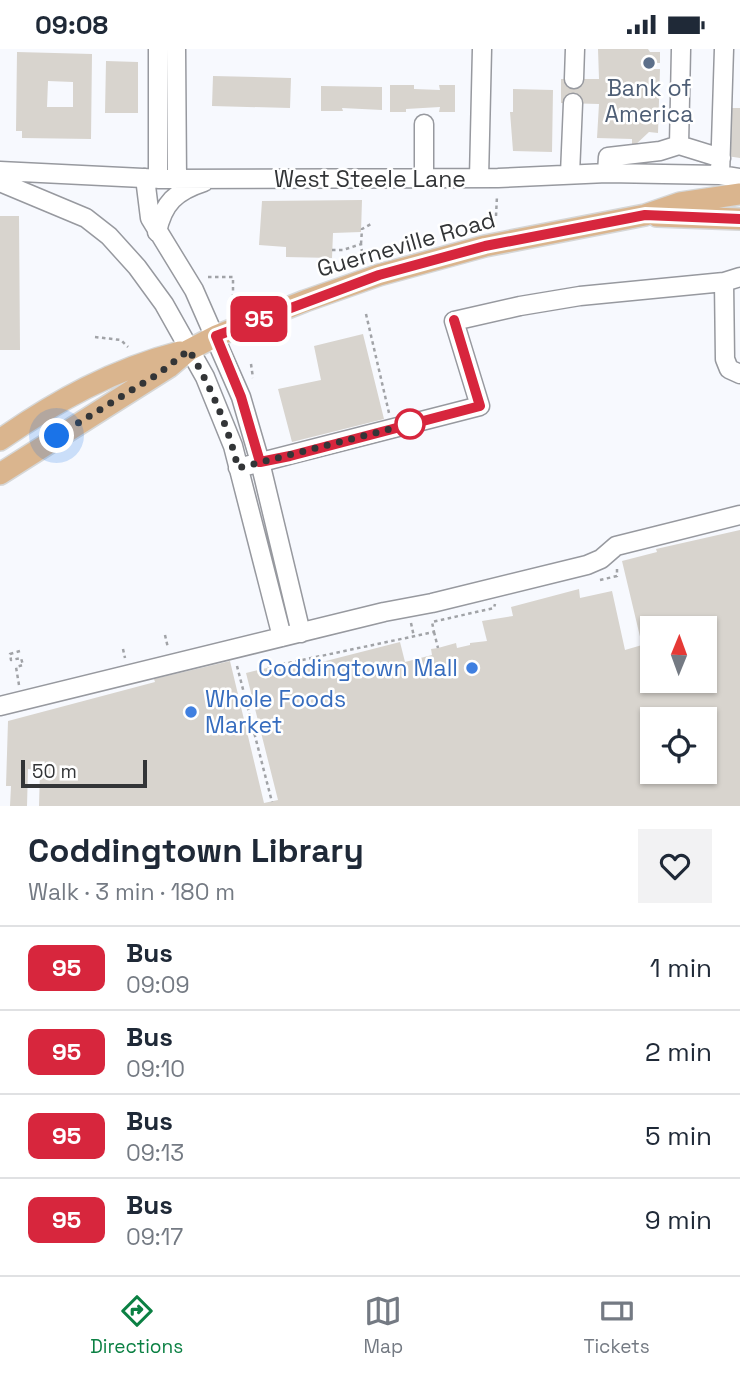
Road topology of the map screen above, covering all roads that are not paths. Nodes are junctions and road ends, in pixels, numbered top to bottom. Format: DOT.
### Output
graph roads {
  1 [pos="158,49"];
  2 [pos="176,49"];
  3 [pos="482,49"];
  4 [pos="575,49"];
  5 [pos="681,49"];
  6 [pos="724,49"];
  7 [pos="574,79"];
  8 [pos="573,103"];
  9 [pos="424,124"];
  10 [pos="678,145"];
  11 [pos="721,167"];
  12 [pos="0,171"];
  13 [pos="607,173"];
  14 [pos="570,174"];
  15 [pos="151,178"];
  16 [pos="479,178"];
  17 [pos="740,178"];
  18 [pos="177,179"];
  19 [pos="214,179"];
  20 [pos="424,179"];
  21 [pos="0,182"];
  22 [pos="740,194"];
  23 [pos="645,215"];
  24 [pos="740,219"];
  25 [pos="157,232"];
  26 [pos="732,279"];
  27 [pos="216,336"];
  28 [pos="189,350"];
  29 [pos="740,374"];
  30 [pos="34,417"];
  31 [pos="0,423"];
  32 [pos="0,440"];
  33 [pos="260,462"];
  34 [pos="238,468"];
  35 [pos="0,474"];
  36 [pos="740,515"];
  37 [pos="301,633"];
  38 [pos="282,636"];
  39 [pos="0,706"];
  1 -- 15 [label="street"];
  2 -- 18 [label="street"];
  3 -- 16 [label="street"];
  4 -- 7 [label="street"];
  5 -- 10 [label="street"];
  6 -- 11 [label="street"];
  8 -- 14 [label="street"];
  9 -- 20 [label="street"];
  10 -- 11 [label="street"];
  10 -- 13 [label="street"];
  11 -- 13 [label="street, West Steele Lane"];
  11 -- 17 [label="street, West Steele Lane"];
  12 -- 15 [label="street, West Steele Lane"];
  13 -- 14 [label="street, West Steele Lane"];
  14 -- 16 [label="street, West Steele Lane"];
  15 -- 18 [label="street, West Steele Lane"];
  15 -- 25 [label="street"];
  16 -- 20 [label="street, West Steele Lane"];
  18 -- 19 [label="street, West Steele Lane"];
  19 -- 20 [label="street, West Steele Lane"];
  19 -- 25 [label="street"];
  21 -- 28 [label="street"];
  22 -- 23 [label="main road, Guerneville Road"];
  23 -- 24 [label="main road, Guerneville Road"];
  23 -- 27 [label="main road, Guerneville Road"];
  25 -- 27 [label="street"];
  26 -- 29 [label="street"];
  26 -- 33 [label="street"];
  27 -- 28 [label="main road, Guerneville Road"];
  27 -- 33 [label="street"];
  28 -- 30 [label="main road, Guerneville Road"];
  28 -- 34 [label="street"];
  28 -- 35 [label="main road, Guerneville Road"];
  30 -- 31 [label="main road"];
  30 -- 32 [label="main road, Guerneville Road"];
  33 -- 34 [label="street"];
  33 -- 37 [label="street"];
  34 -- 38 [label="street"];
  36 -- 37 [label="street"];
  37 -- 38 [label="street"];
  38 -- 39 [label="street"];
}
